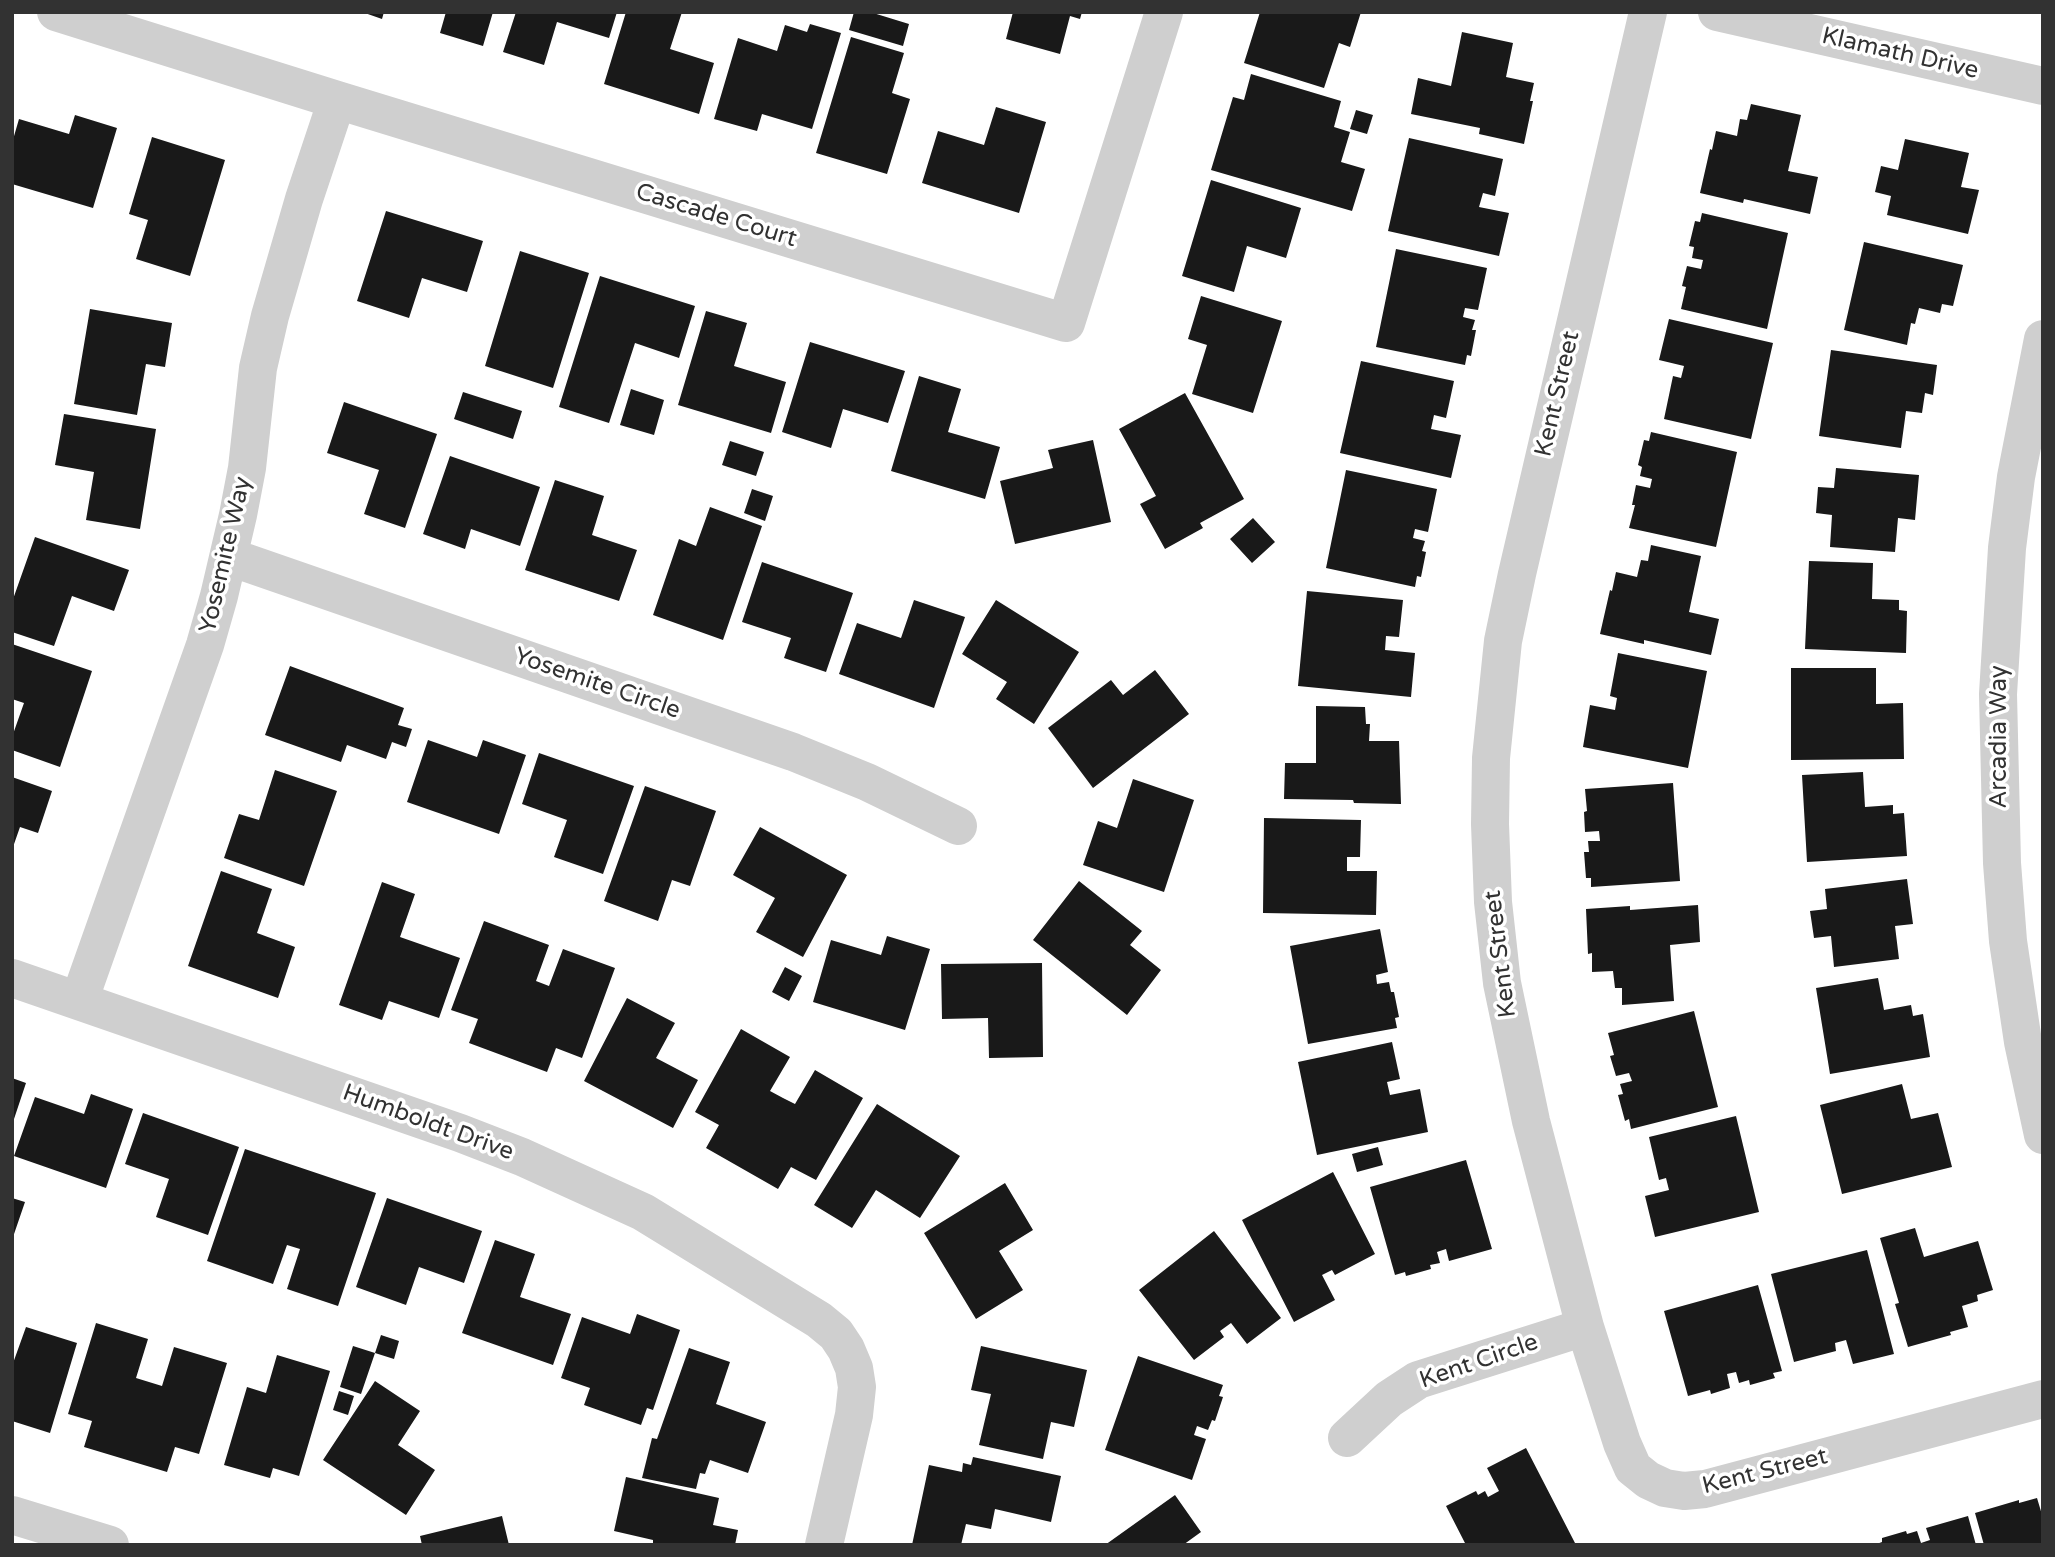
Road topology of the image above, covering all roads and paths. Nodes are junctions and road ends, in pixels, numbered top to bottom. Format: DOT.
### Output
graph roads {
  1 [pos="57,12"];
  2 [pos="1164,12"];
  3 [pos="1648,12"];
  4 [pos="1717,12"];
  5 [pos="2043,86"];
  6 [pos="337,100"];
  7 [pos="2043,339"];
  8 [pos="230,557"];
  9 [pos="958,826"];
  10 [pos="12,978"];
  11 [pos="79,1001"];
  12 [pos="2043,1135"];
  13 [pos="1585,1327"];
  14 [pos="2043,1399"];
  15 [pos="1347,1437"];
  16 [pos="12,1515"];
  17 [pos="110,1545"];
  18 [pos="824,1545"];
  1 -- 6 [label="street, Cascade Court"];
  2 -- 6 [label="street, Cascade Court"];
  3 -- 13 [label="street, Kent Street"];
  4 -- 5 [label="street, Klamath Drive"];
  6 -- 8 [label="street, Yosemite Way"];
  7 -- 12 [label="street, Arcadia Way"];
  8 -- 9 [label="street, Yosemite Circle"];
  8 -- 11 [label="street, Yosemite Way"];
  10 -- 11 [label="street, Humboldt Drive"];
  11 -- 18 [label="street, Humboldt Drive"];
  13 -- 14 [label="street, Kent Street"];
  13 -- 15 [label="street, Kent Circle"];
  16 -- 17 [label="street"];
}
